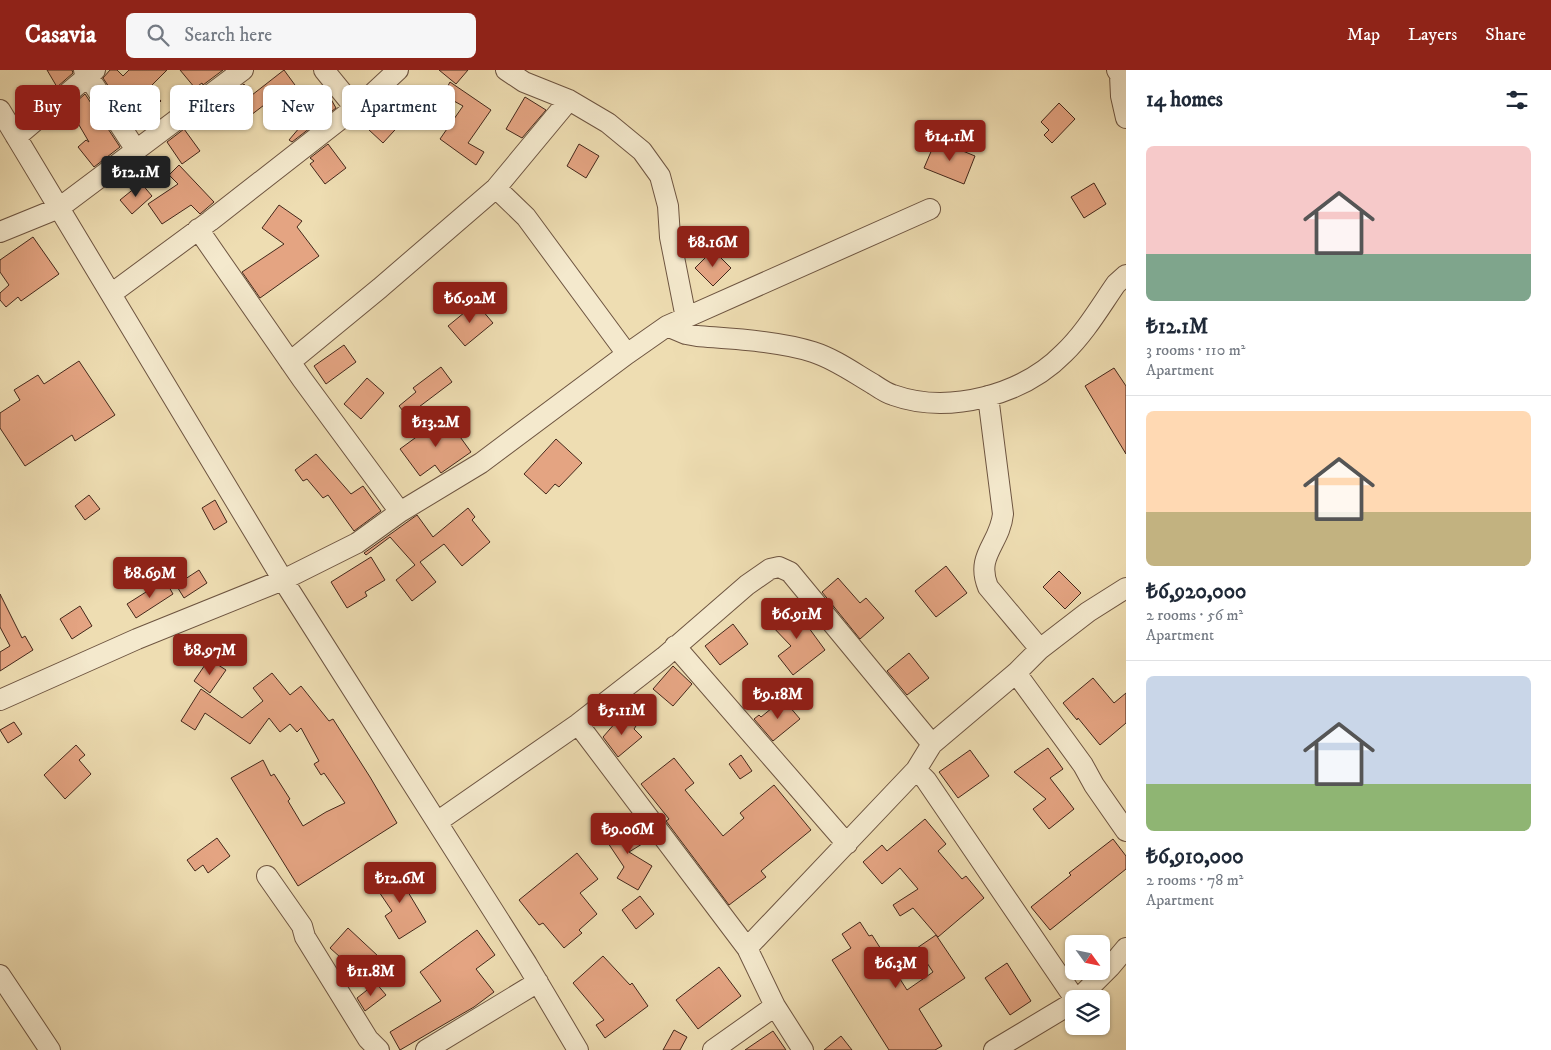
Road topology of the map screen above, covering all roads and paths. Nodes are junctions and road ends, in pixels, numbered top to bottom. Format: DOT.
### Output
graph roads {
  1 [pos="243,70"];
  2 [pos="324,70"];
  3 [pos="398,70"];
  4 [pos="506,70"];
  5 [pos="1117,70"];
  6 [pos="89,72"];
  7 [pos="381,85"];
  8 [pos="342,92"];
  9 [pos="569,100"];
  10 [pos="0,110"];
  11 [pos="342,118"];
  12 [pos="1126,118"];
  13 [pos="16,137"];
  14 [pos="136,150"];
  15 [pos="496,188"];
  16 [pos="59,208"];
  17 [pos="930,209"];
  18 [pos="198,229"];
  19 [pos="0,232"];
  20 [pos="1126,275"];
  21 [pos="111,294"];
  22 [pos="686,318"];
  23 [pos="667,326"];
  24 [pos="627,354"];
  25 [pos="290,362"];
  26 [pos="988,396"];
  27 [pos="400,512"];
  28 [pos="283,580"];
  29 [pos="1125,590"];
  30 [pos="675,646"];
  31 [pos="1040,650"];
  32 [pos="1016,673"];
  33 [pos="0,700"];
  34 [pos="578,724"];
  35 [pos="932,744"];
  36 [pos="916,770"];
  37 [pos="437,822"];
  38 [pos="1126,831"];
  39 [pos="847,844"];
  40 [pos="267,876"];
  41 [pos="747,948"];
  42 [pos="1126,948"];
  43 [pos="0,974"];
  44 [pos="538,982"];
  45 [pos="1068,990"];
  46 [pos="1086,990"];
  47 [pos="775,1006"];
  48 [pos="1065,1006"];
  49 [pos="50,1050"];
  50 [pos="379,1050"];
  51 [pos="426,1050"];
  52 [pos="578,1050"];
  53 [pos="713,1050"];
  54 [pos="803,1050"];
  55 [pos="994,1050"];
  1 -- 14 [label="street"];
  2 -- 8 [label="street"];
  3 -- 7 [label="street"];
  4 -- 9 [label="street"];
  5 -- 12 [label="street"];
  6 -- 13 [label="street"];
  6 -- 14 [label="street"];
  9 -- 15 [label="street"];
  9 -- 22 [label="street"];
  10 -- 13 [label="street"];
  11 -- 18 [label="street"];
  13 -- 16 [label="street"];
  14 -- 16 [label="street"];
  15 -- 24 [label="street"];
  15 -- 25 [label="street"];
  16 -- 19 [label="street"];
  16 -- 21 [label="street"];
  17 -- 22 [label="street"];
  18 -- 21 [label="street"];
  18 -- 25 [label="street"];
  20 -- 26 [label="street"];
  21 -- 28 [label="street"];
  22 -- 23 [label="street"];
  23 -- 24 [label="street"];
  23 -- 26 [label="street"];
  24 -- 27 [label="street"];
  25 -- 27 [label="street"];
  26 -- 31 [label="street"];
  27 -- 28 [label="street"];
  28 -- 33 [label="street"];
  28 -- 37 [label="street"];
  29 -- 31 [label="street"];
  30 -- 34 [label="street"];
  30 -- 35 [label="street"];
  30 -- 39 [label="street"];
  31 -- 32 [label="street"];
  32 -- 35 [label="street"];
  32 -- 38 [label="street"];
  34 -- 37 [label="street"];
  34 -- 41 [label="street"];
  35 -- 36 [label="street"];
  36 -- 39 [label="street"];
  36 -- 45 [label="street"];
  37 -- 44 [label="street"];
  39 -- 41 [label="street"];
  40 -- 50 [label="street"];
  41 -- 47 [label="street"];
  42 -- 46 [label="street"];
  43 -- 49 [label="street"];
  44 -- 51 [label="street"];
  44 -- 52 [label="street"];
  47 -- 53 [label="street"];
  47 -- 54 [label="street"];
  48 -- 55 [label="street"];
}
